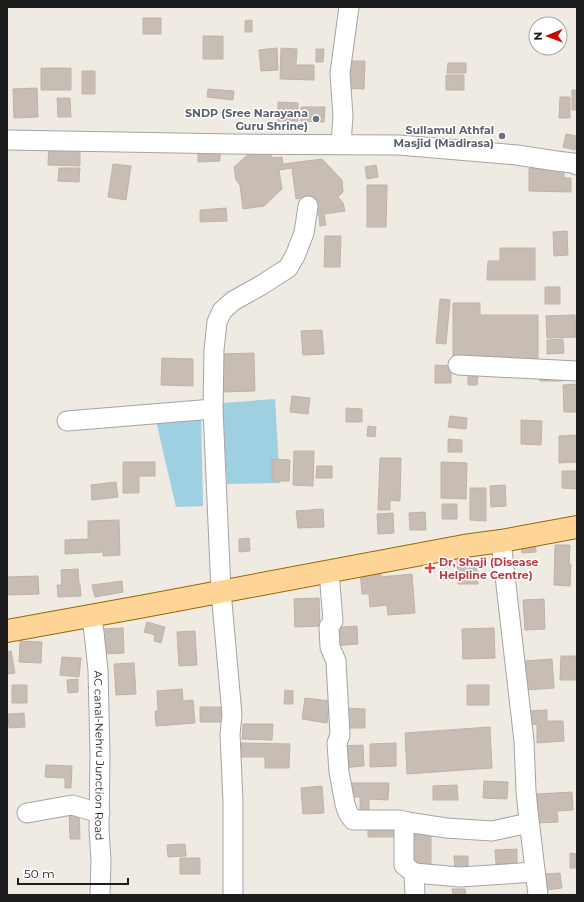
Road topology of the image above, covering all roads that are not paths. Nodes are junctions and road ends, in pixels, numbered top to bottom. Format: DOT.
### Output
graph roads {
  1 [pos="349,7"];
  2 [pos="7,140"];
  3 [pos="341,144"];
  4 [pos="577,165"];
  5 [pos="308,206"];
  6 [pos="458,365"];
  7 [pos="577,371"];
  8 [pos="213,409"];
  9 [pos="67,421"];
  10 [pos="577,527"];
  11 [pos="501,541"];
  12 [pos="329,572"];
  13 [pos="221,591"];
  14 [pos="91,616"];
  15 [pos="7,631"];
  16 [pos="27,813"];
  17 [pos="100,813"];
  18 [pos="407,822"];
  19 [pos="530,822"];
  20 [pos="535,872"];
  21 [pos="414,873"];
  22 [pos="100,895"];
  23 [pos="233,895"];
  24 [pos="416,895"];
  25 [pos="538,895"];
  1 -- 3 [label="street"];
  2 -- 3 [label="street"];
  3 -- 4 [label="street"];
  5 -- 8 [label="street"];
  6 -- 7 [label="street"];
  8 -- 9 [label="street"];
  8 -- 13 [label="street"];
  10 -- 11 [label="main road"];
  11 -- 12 [label="main road"];
  11 -- 19 [label="street"];
  12 -- 13 [label="main road"];
  12 -- 18 [label="street"];
  13 -- 14 [label="main road"];
  13 -- 23 [label="street"];
  14 -- 15 [label="main road"];
  14 -- 17 [label="street, AC canal-Nehru Junction Road"];
  16 -- 17 [label="street"];
  17 -- 22 [label="street, AC canal-Nehru Junction Road"];
  18 -- 19 [label="street"];
  18 -- 21 [label="street"];
  19 -- 20 [label="street"];
  20 -- 21 [label="street"];
  20 -- 25 [label="street"];
  21 -- 24 [label="street"];
}
